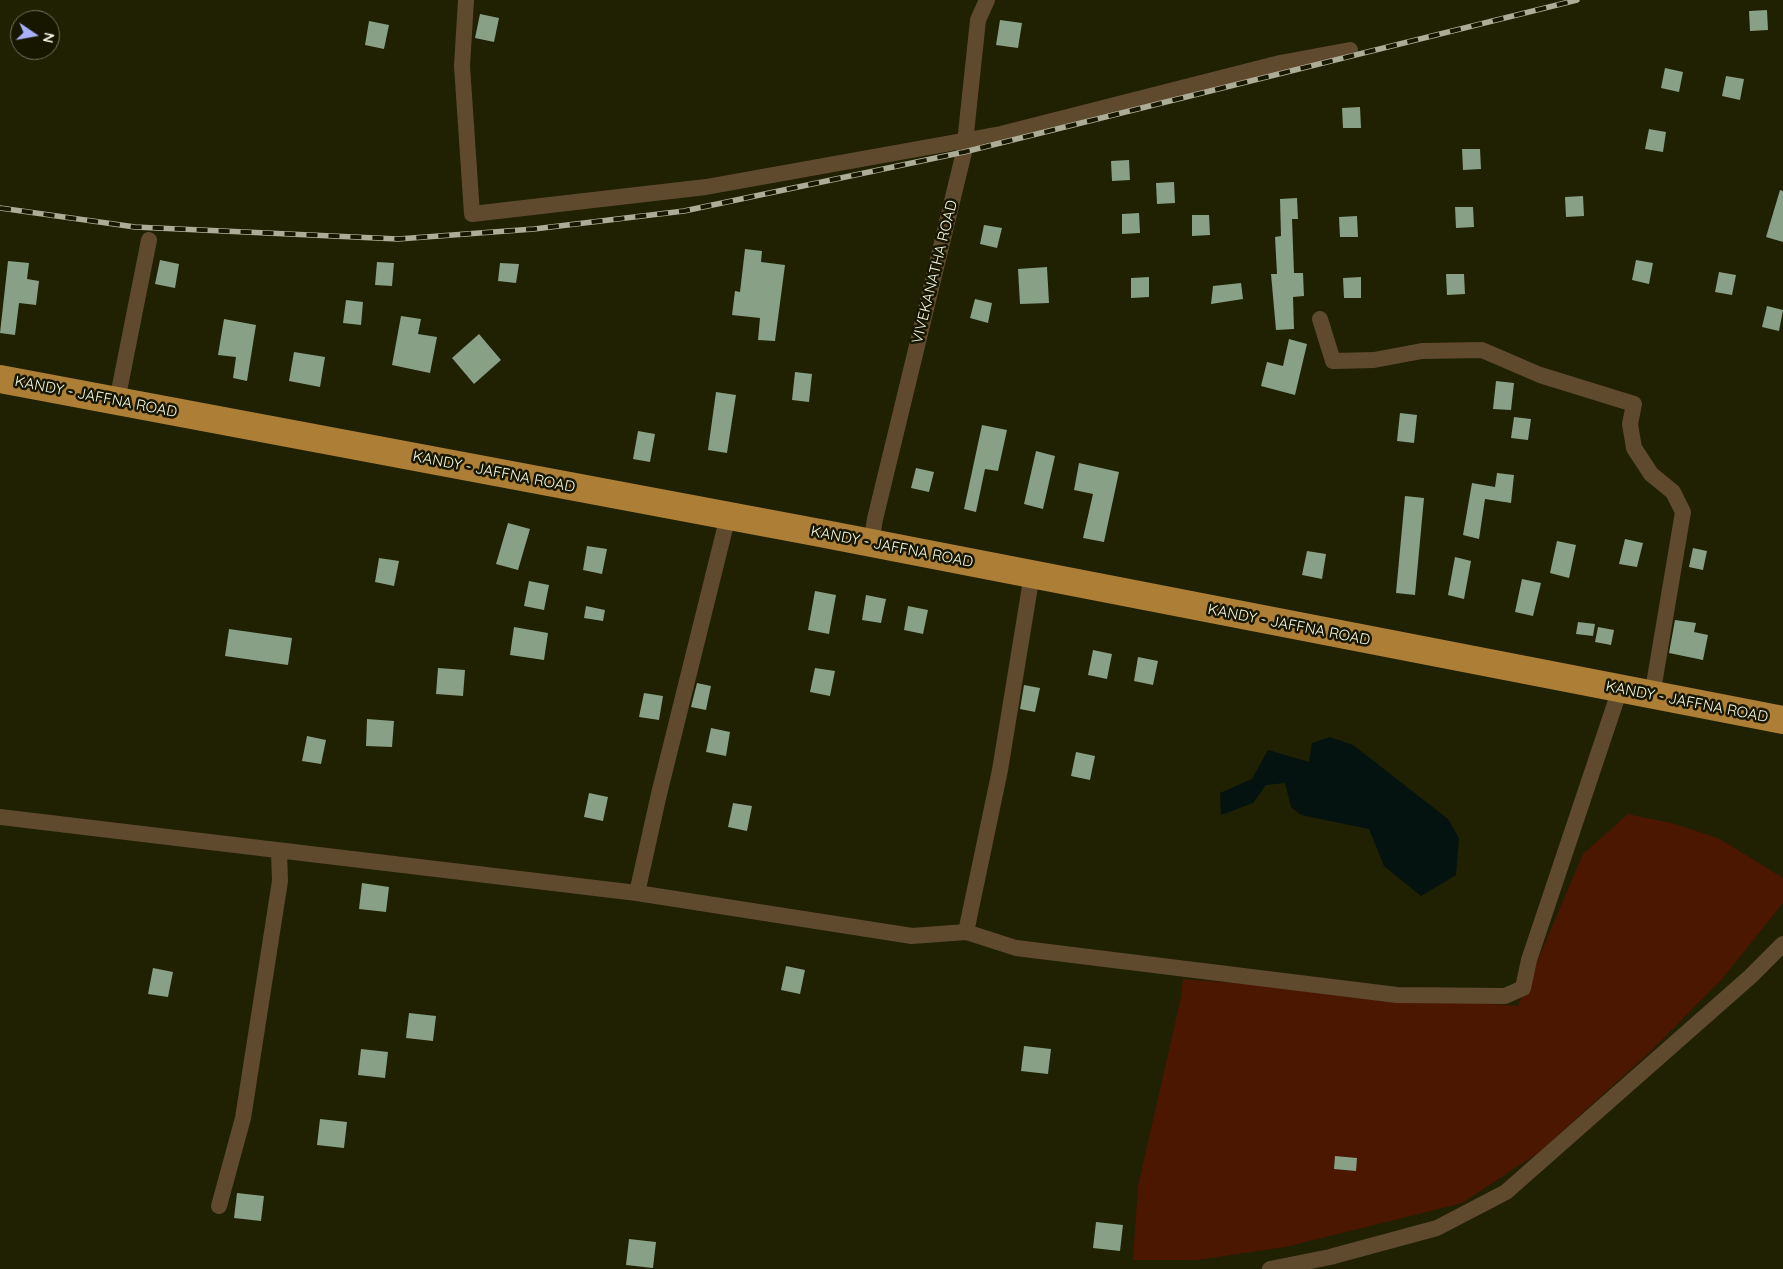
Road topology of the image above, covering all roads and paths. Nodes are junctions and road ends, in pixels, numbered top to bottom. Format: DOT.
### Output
graph roads {
  1 [pos="466,0"];
  2 [pos="986,0"];
  3 [pos="1350,50"];
  4 [pos="965,139"];
  5 [pos="150,240"];
  6 [pos="1320,320"];
  7 [pos="0,379"];
  8 [pos="117,401"];
  9 [pos="728,516"];
  10 [pos="871,543"];
  11 [pos="1032,574"];
  12 [pos="1620,689"];
  13 [pos="1652,696"];
  14 [pos="1783,720"];
  15 [pos="0,818"];
  16 [pos="279,852"];
  17 [pos="637,893"];
  18 [pos="966,932"];
  19 [pos="1783,944"];
  20 [pos="220,1206"];
  21 [pos="1270,1269"];
  1 -- 4 [label="street"];
  2 -- 4 [label="street, VIVEKANATHA ROAD"];
  3 -- 4 [label="street"];
  4 -- 10 [label="street, VIVEKANATHA ROAD"];
  5 -- 8 [label="street"];
  6 -- 13 [label="street"];
  7 -- 8 [label="highway, KANDY - JAFFNA ROAD"];
  8 -- 9 [label="highway, KANDY - JAFFNA ROAD"];
  9 -- 10 [label="highway, KANDY - JAFFNA ROAD"];
  9 -- 17 [label="street"];
  10 -- 11 [label="highway, KANDY - JAFFNA ROAD"];
  11 -- 12 [label="highway, KANDY - JAFFNA ROAD"];
  11 -- 18 [label="street"];
  12 -- 13 [label="highway, KANDY - JAFFNA ROAD"];
  12 -- 18 [label="street"];
  13 -- 14 [label="highway, KANDY - JAFFNA ROAD"];
  15 -- 16 [label="street"];
  16 -- 17 [label="street"];
  16 -- 20 [label="street"];
  17 -- 18 [label="street"];
  19 -- 21 [label="street"];
}
